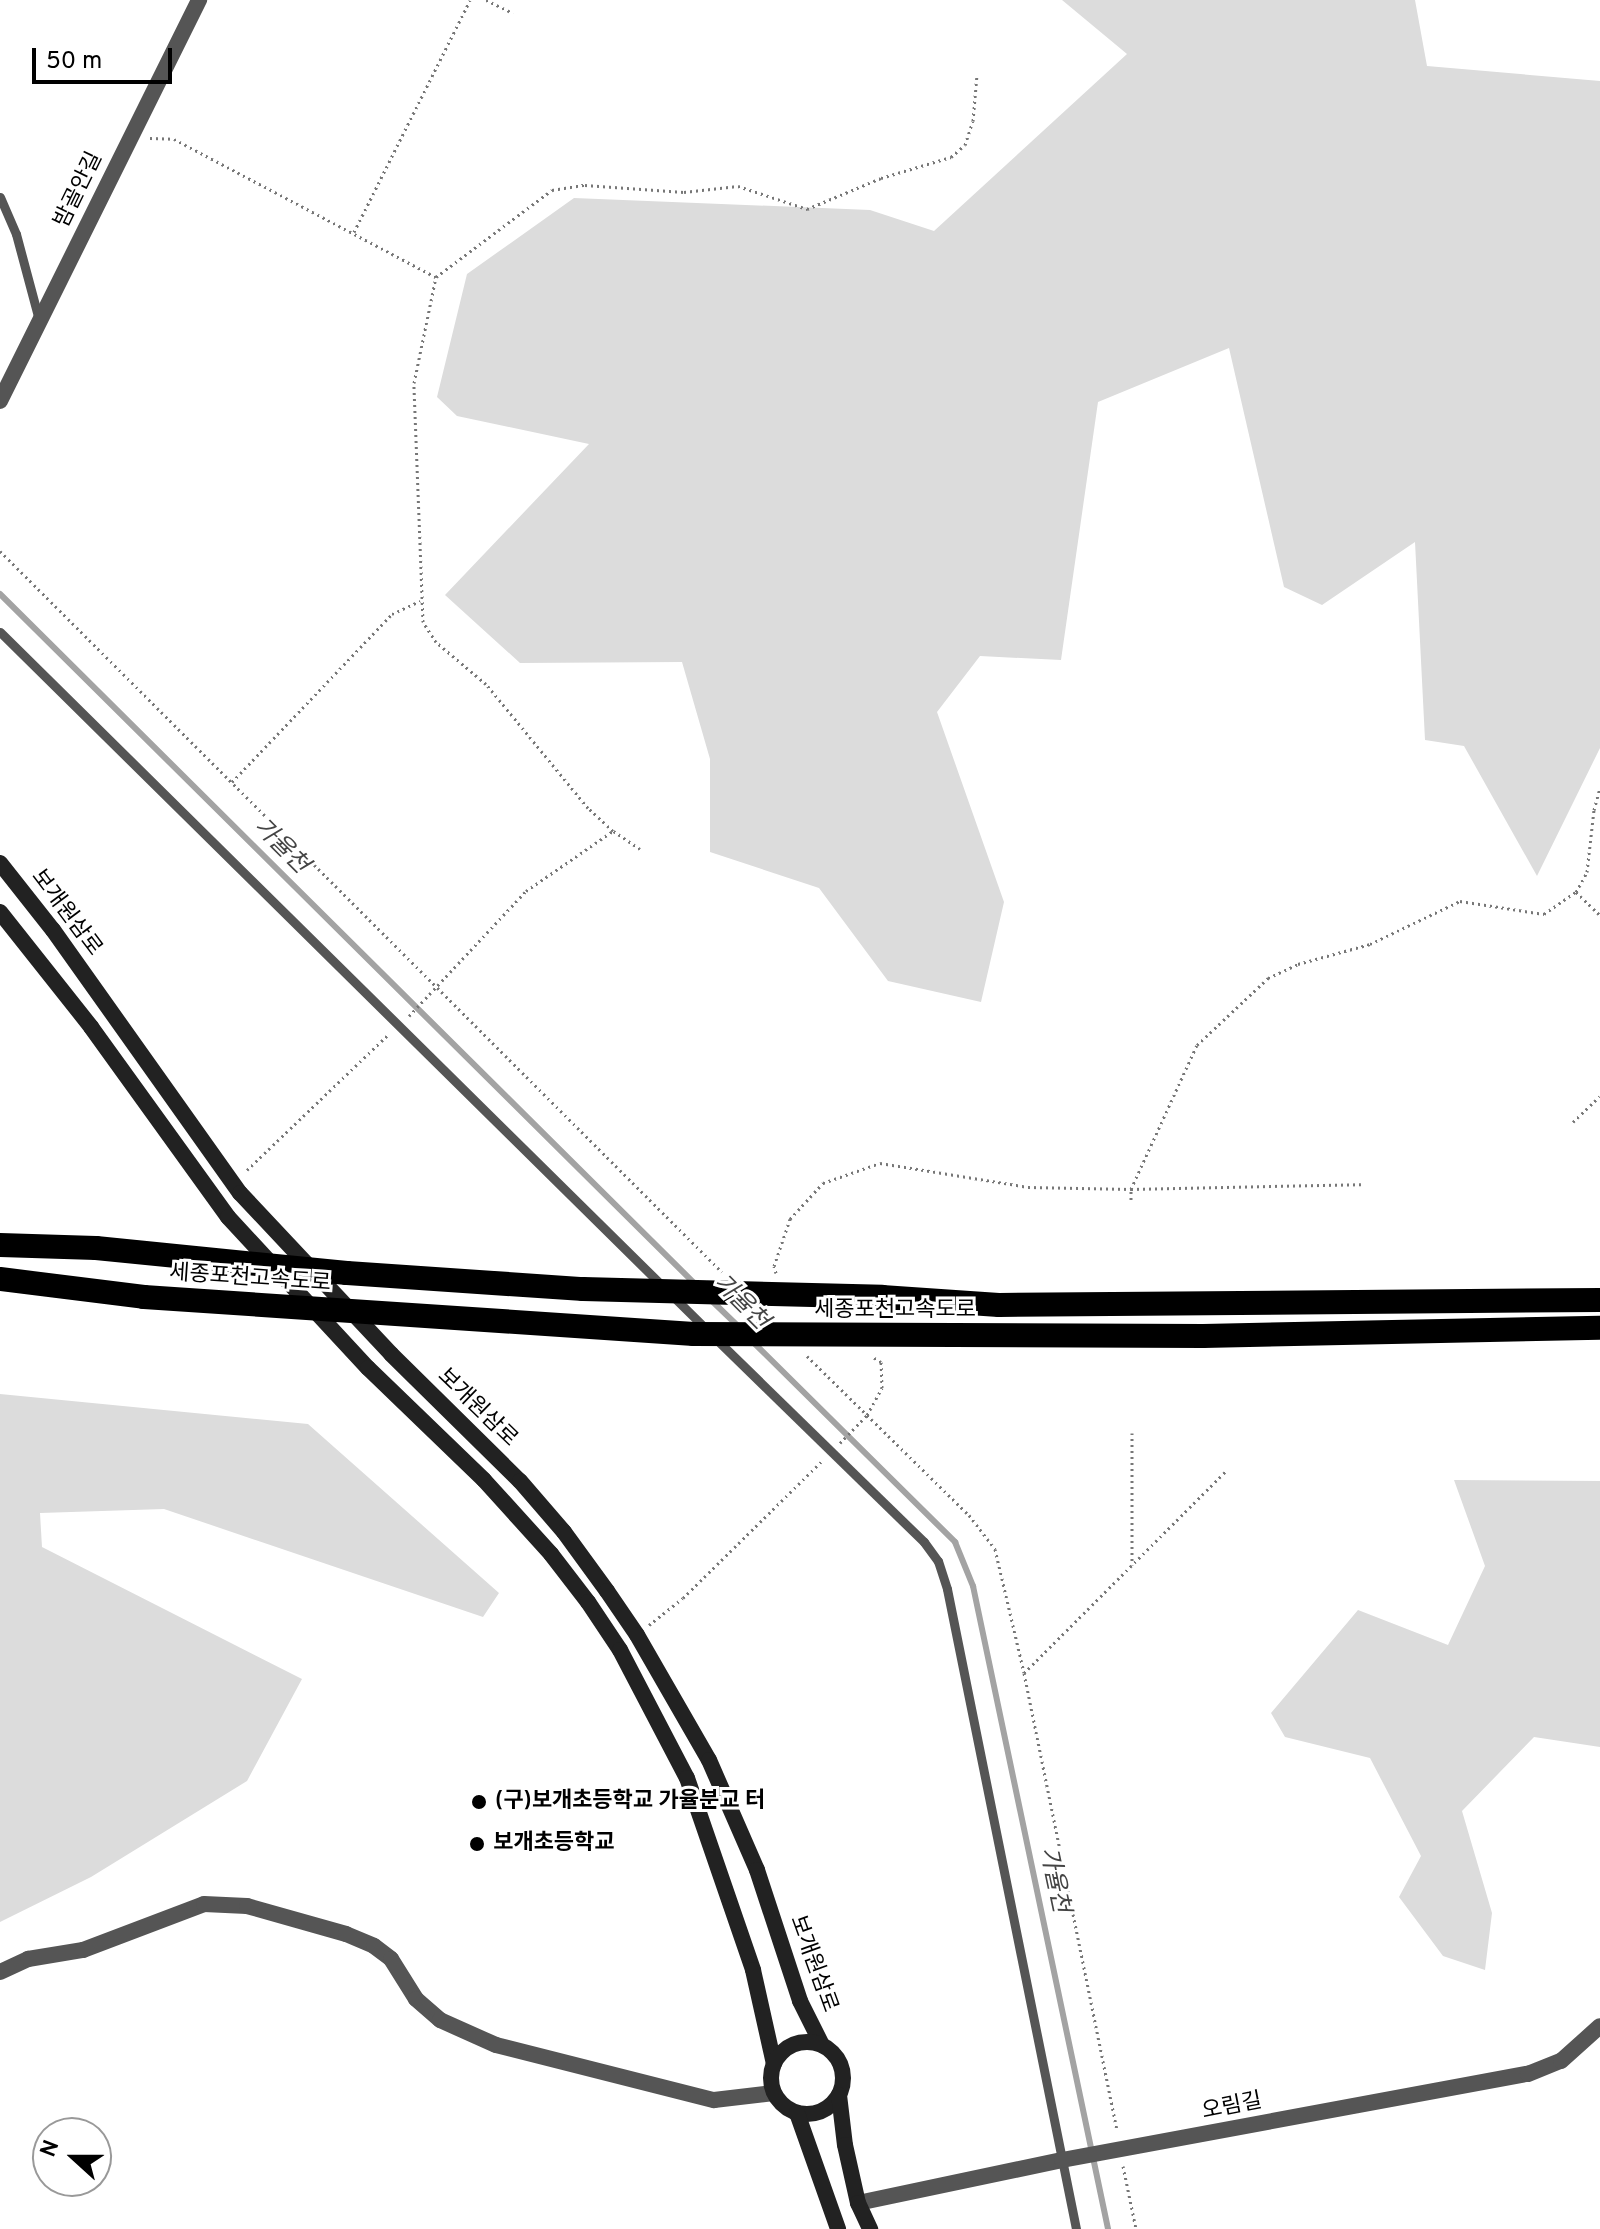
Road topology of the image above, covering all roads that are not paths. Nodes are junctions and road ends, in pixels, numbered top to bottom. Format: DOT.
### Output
graph roads {
  1 [pos="199,0"];
  2 [pos="0,197"];
  3 [pos="39,320"];
  4 [pos="0,401"];
  5 [pos="0,632"];
  6 [pos="0,863"];
  7 [pos="0,912"];
  8 [pos="0,1245"];
  9 [pos="0,1279"];
  10 [pos="1600,1300"];
  11 [pos="1600,1328"];
  12 [pos="0,1972"];
  13 [pos="1600,2026"];
  14 [pos="822,2045"];
  15 [pos="774,2064"];
  16 [pos="774,2093"];
  17 [pos="839,2095"];
  18 [pos="797,2113"];
  19 [pos="1062,2160"];
  20 [pos="858,2203"];
  21 [pos="838,2229"];
  22 [pos="870,2229"];
  23 [pos="1076,2229"];
  1 -- 3 [label="street, 밤골안길"];
  2 -- 3 [label="lane"];
  3 -- 4 [label="street, 밤골안길"];
  5 -- 19 [label="lane"];
  6 -- 14 [label="main road, 보개원삼로"];
  7 -- 15 [label="main road"];
  8 -- 10 [label="highway, 세종포천고속도로"];
  9 -- 11 [label="highway, 세종포천고속도로"];
  12 -- 16 [label="street"];
  13 -- 19 [label="street, 오림길"];
  14 -- 15 [label="main road"];
  14 -- 17 [label="main road"];
  15 -- 16 [label="main road"];
  16 -- 18 [label="main road"];
  17 -- 18 [label="main road"];
  17 -- 20 [label="main road"];
  18 -- 21 [label="main road"];
  19 -- 20 [label="street, 오림길"];
  19 -- 23 [label="lane"];
  20 -- 22 [label="main road"];
}
